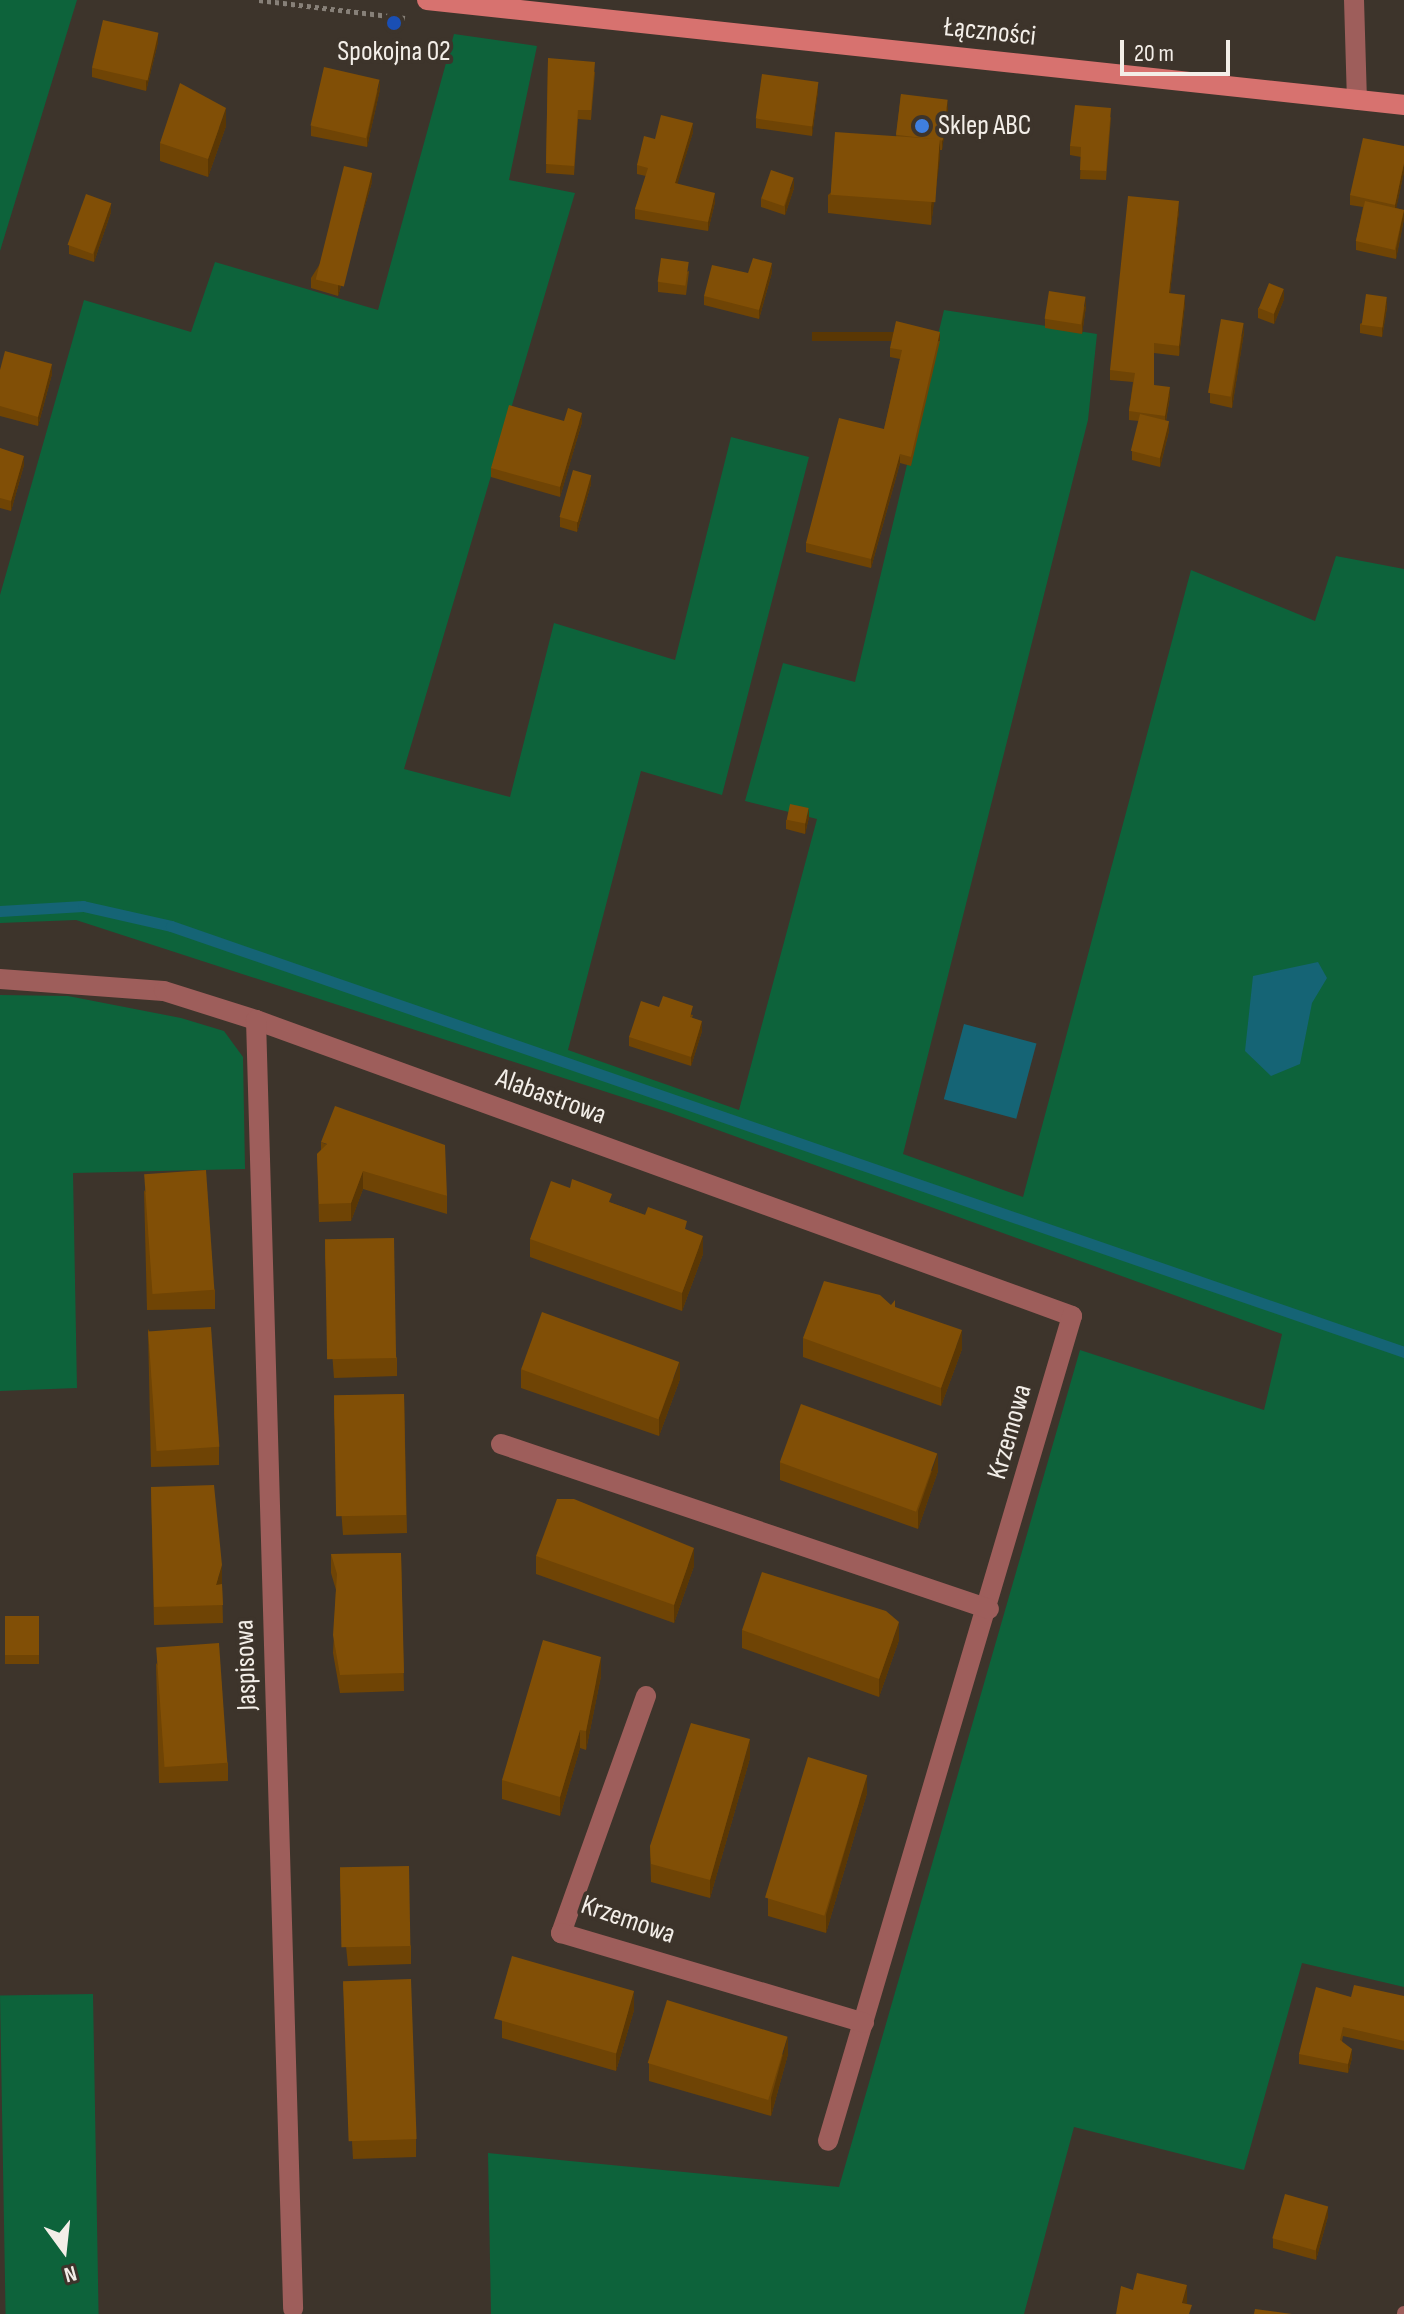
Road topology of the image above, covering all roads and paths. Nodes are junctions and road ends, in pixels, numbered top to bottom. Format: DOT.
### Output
graph roads {
  1 [pos="427,0"];
  2 [pos="1354,0"];
  3 [pos="1357,100"];
  4 [pos="1404,105"];
  5 [pos="0,979"];
  6 [pos="256,1020"];
  7 [pos="1072,1316"];
  8 [pos="501,1444"];
  9 [pos="989,1609"];
  10 [pos="646,1696"];
  11 [pos="864,2023"];
  12 [pos="828,2141"];
  13 [pos="293,2308"];
  1 -- 3 [label="street, Łączności"];
  2 -- 3 [label="street"];
  3 -- 4 [label="street, Łączności"];
  5 -- 6 [label="street, Alabastrowa"];
  6 -- 7 [label="street, Alabastrowa"];
  6 -- 13 [label="street, Jaspisowa"];
  7 -- 9 [label="street, Krzemowa"];
  8 -- 9 [label="street"];
  9 -- 11 [label="street, Krzemowa"];
  10 -- 11 [label="street, Krzemowa"];
  11 -- 12 [label="street, Krzemowa"];
}
